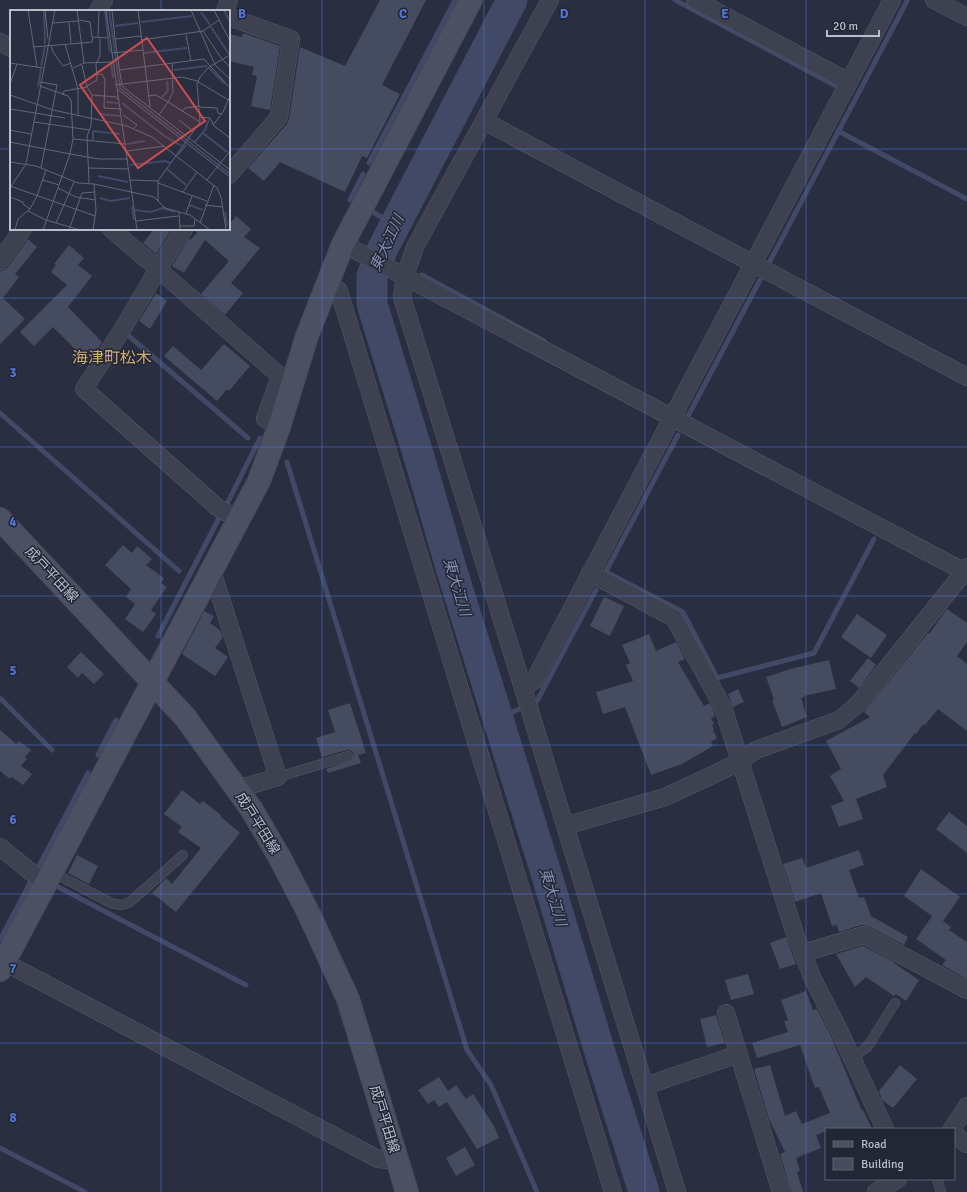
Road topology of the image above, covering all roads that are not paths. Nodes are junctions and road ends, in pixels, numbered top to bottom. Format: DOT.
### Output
graph roads {
  1 [pos="104,0"];
  2 [pos="229,0"];
  3 [pos="471,0"];
  4 [pos="550,0"];
  5 [pos="695,0"];
  6 [pos="892,0"];
  7 [pos="934,0"];
  8 [pos="99,10"];
  9 [pos="225,10"];
  10 [pos="230,17"];
  11 [pos="967,17"];
  12 [pos="0,42"];
  13 [pos="10,47"];
  14 [pos="849,82"];
  15 [pos="484,121"];
  16 [pos="230,174"];
  17 [pos="22,230"];
  18 [pos="112,230"];
  19 [pos="183,230"];
  20 [pos="347,246"];
  21 [pos="0,261"];
  22 [pos="753,264"];
  23 [pos="158,269"];
  24 [pos="402,274"];
  25 [pos="327,280"];
  26 [pos="967,377"];
  27 [pos="672,418"];
  28 [pos="279,427"];
  29 [pos="0,519"];
  30 [pos="239,520"];
  31 [pos="212,571"];
  32 [pos="966,571"];
  33 [pos="590,573"];
  34 [pos="153,683"];
  35 [pos="523,688"];
  36 [pos="348,756"];
  37 [pos="740,761"];
  38 [pos="278,777"];
  39 [pos="237,789"];
  40 [pos="566,826"];
  41 [pos="0,847"];
  42 [pos="183,855"];
  43 [pos="49,877"];
  44 [pos="802,953"];
  45 [pos="2,966"];
  46 [pos="967,990"];
  47 [pos="895,1003"];
  48 [pos="726,1013"];
  49 [pos="739,1054"];
  50 [pos="852,1060"];
  51 [pos="645,1086"];
  52 [pos="967,1106"];
  53 [pos="885,1128"];
  54 [pos="953,1128"];
  55 [pos="955,1135"];
  56 [pos="967,1144"];
  57 [pos="398,1161"];
  58 [pos="896,1180"];
  59 [pos="937,1180"];
  60 [pos="407,1192"];
  61 [pos="613,1192"];
  62 [pos="677,1192"];
  63 [pos="781,1192"];
  64 [pos="876,1192"];
  65 [pos="941,1192"];
  1 -- 8 [label="street"];
  2 -- 9 [label="street"];
  3 -- 20 [label="street"];
  4 -- 15 [label="street"];
  5 -- 14 [label="street"];
  6 -- 14 [label="street"];
  7 -- 11 [label="street"];
  10 -- 16 [label="street"];
  12 -- 13 [label="street"];
  14 -- 22 [label="street"];
  15 -- 22 [label="street"];
  15 -- 24 [label="street"];
  17 -- 21 [label="street"];
  18 -- 23 [label="street"];
  19 -- 23 [label="street"];
  20 -- 24 [label="street"];
  20 -- 25 [label="street"];
  22 -- 26 [label="street"];
  22 -- 27 [label="street"];
  23 -- 28 [label="street"];
  23 -- 30 [label="street"];
  24 -- 27 [label="street"];
  24 -- 35 [label="street"];
  25 -- 28 [label="street"];
  25 -- 61 [label="street"];
  27 -- 32 [label="street"];
  27 -- 33 [label="street"];
  28 -- 30 [label="street"];
  29 -- 34 [label="street, 成戸平田線"];
  30 -- 31 [label="street"];
  31 -- 34 [label="street"];
  31 -- 38 [label="street"];
  32 -- 37 [label="street"];
  33 -- 35 [label="street"];
  33 -- 37 [label="street"];
  34 -- 39 [label="street, 成戸平田線"];
  34 -- 43 [label="street"];
  35 -- 40 [label="street"];
  36 -- 38 [label="lane"];
  37 -- 40 [label="street"];
  37 -- 44 [label="street"];
  38 -- 39 [label="street"];
  39 -- 57 [label="street, 成戸平田線"];
  40 -- 51 [label="street"];
  41 -- 43 [label="street"];
  42 -- 43 [label="lane"];
  43 -- 45 [label="street"];
  44 -- 46 [label="street"];
  44 -- 50 [label="street"];
  45 -- 57 [label="street"];
  47 -- 50 [label="lane"];
  48 -- 49 [label="street"];
  49 -- 51 [label="street"];
  49 -- 63 [label="street"];
  50 -- 53 [label="street"];
  51 -- 62 [label="street"];
  52 -- 54 [label="street"];
  55 -- 56 [label="street"];
  57 -- 60 [label="street, 成戸平田線"];
  58 -- 64 [label="street"];
  59 -- 65 [label="lane"];
}
